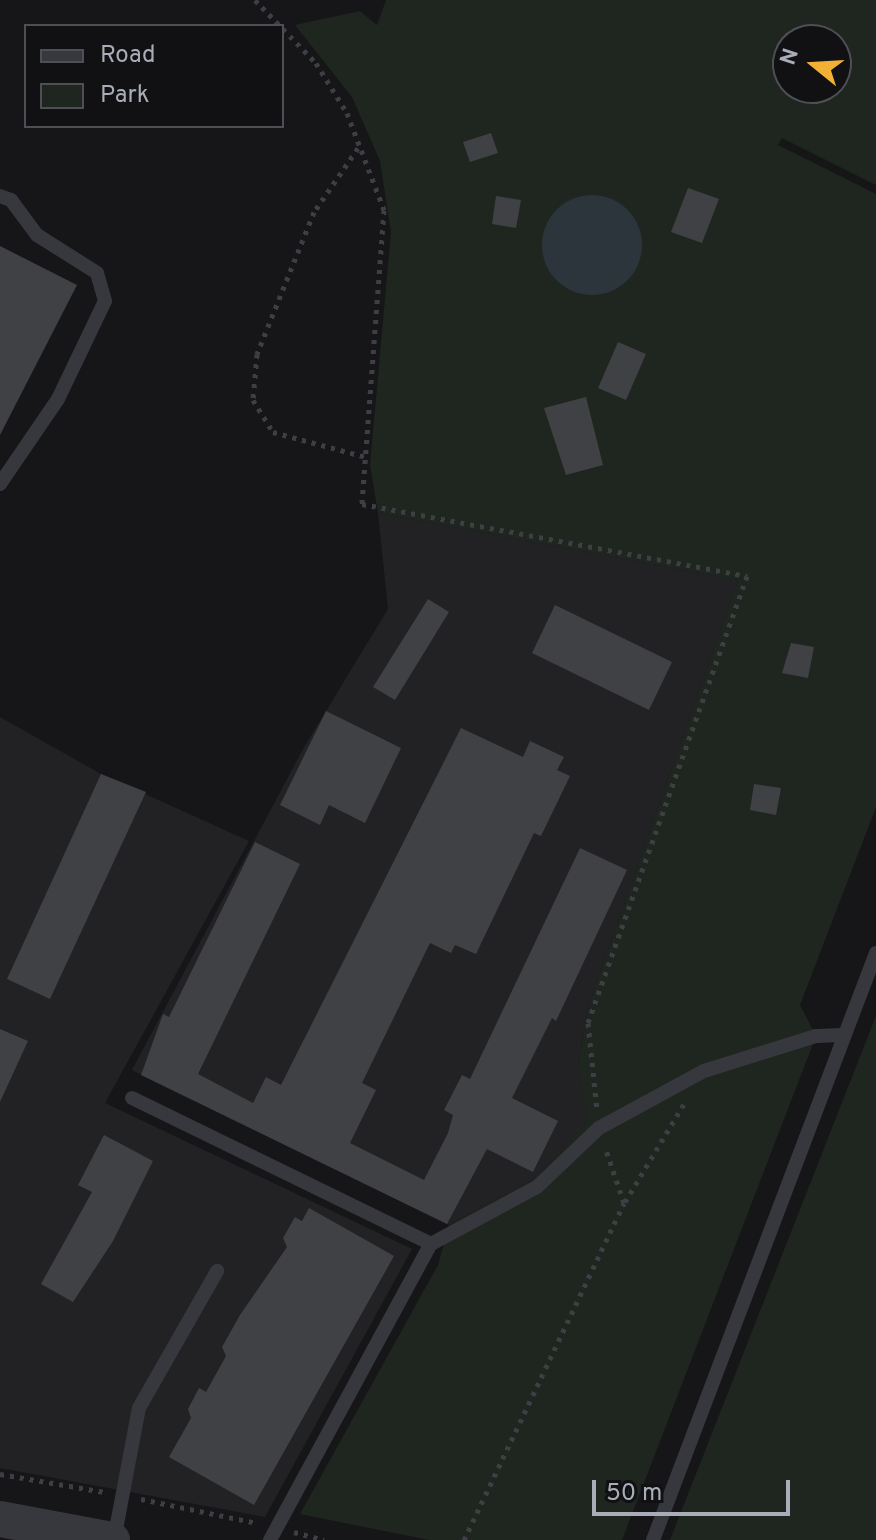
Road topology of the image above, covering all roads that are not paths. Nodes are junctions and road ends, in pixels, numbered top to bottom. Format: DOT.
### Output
graph roads {
  1 [pos="0,196"];
  2 [pos="0,484"];
  3 [pos="876,953"];
  4 [pos="844,1035"];
  5 [pos="132,1098"];
  6 [pos="431,1244"];
  7 [pos="217,1271"];
  8 [pos="0,1519"];
  9 [pos="273,1534"];
  10 [pos="113,1540"];
  11 [pos="653,1540"];
  1 -- 2 [label="lane"];
  3 -- 4 [label="lane"];
  4 -- 6 [label="lane"];
  4 -- 11 [label="lane"];
  5 -- 6 [label="lane"];
  6 -- 9 [label="lane"];
  7 -- 10 [label="lane"];
  8 -- 10 [label="street"];
}
